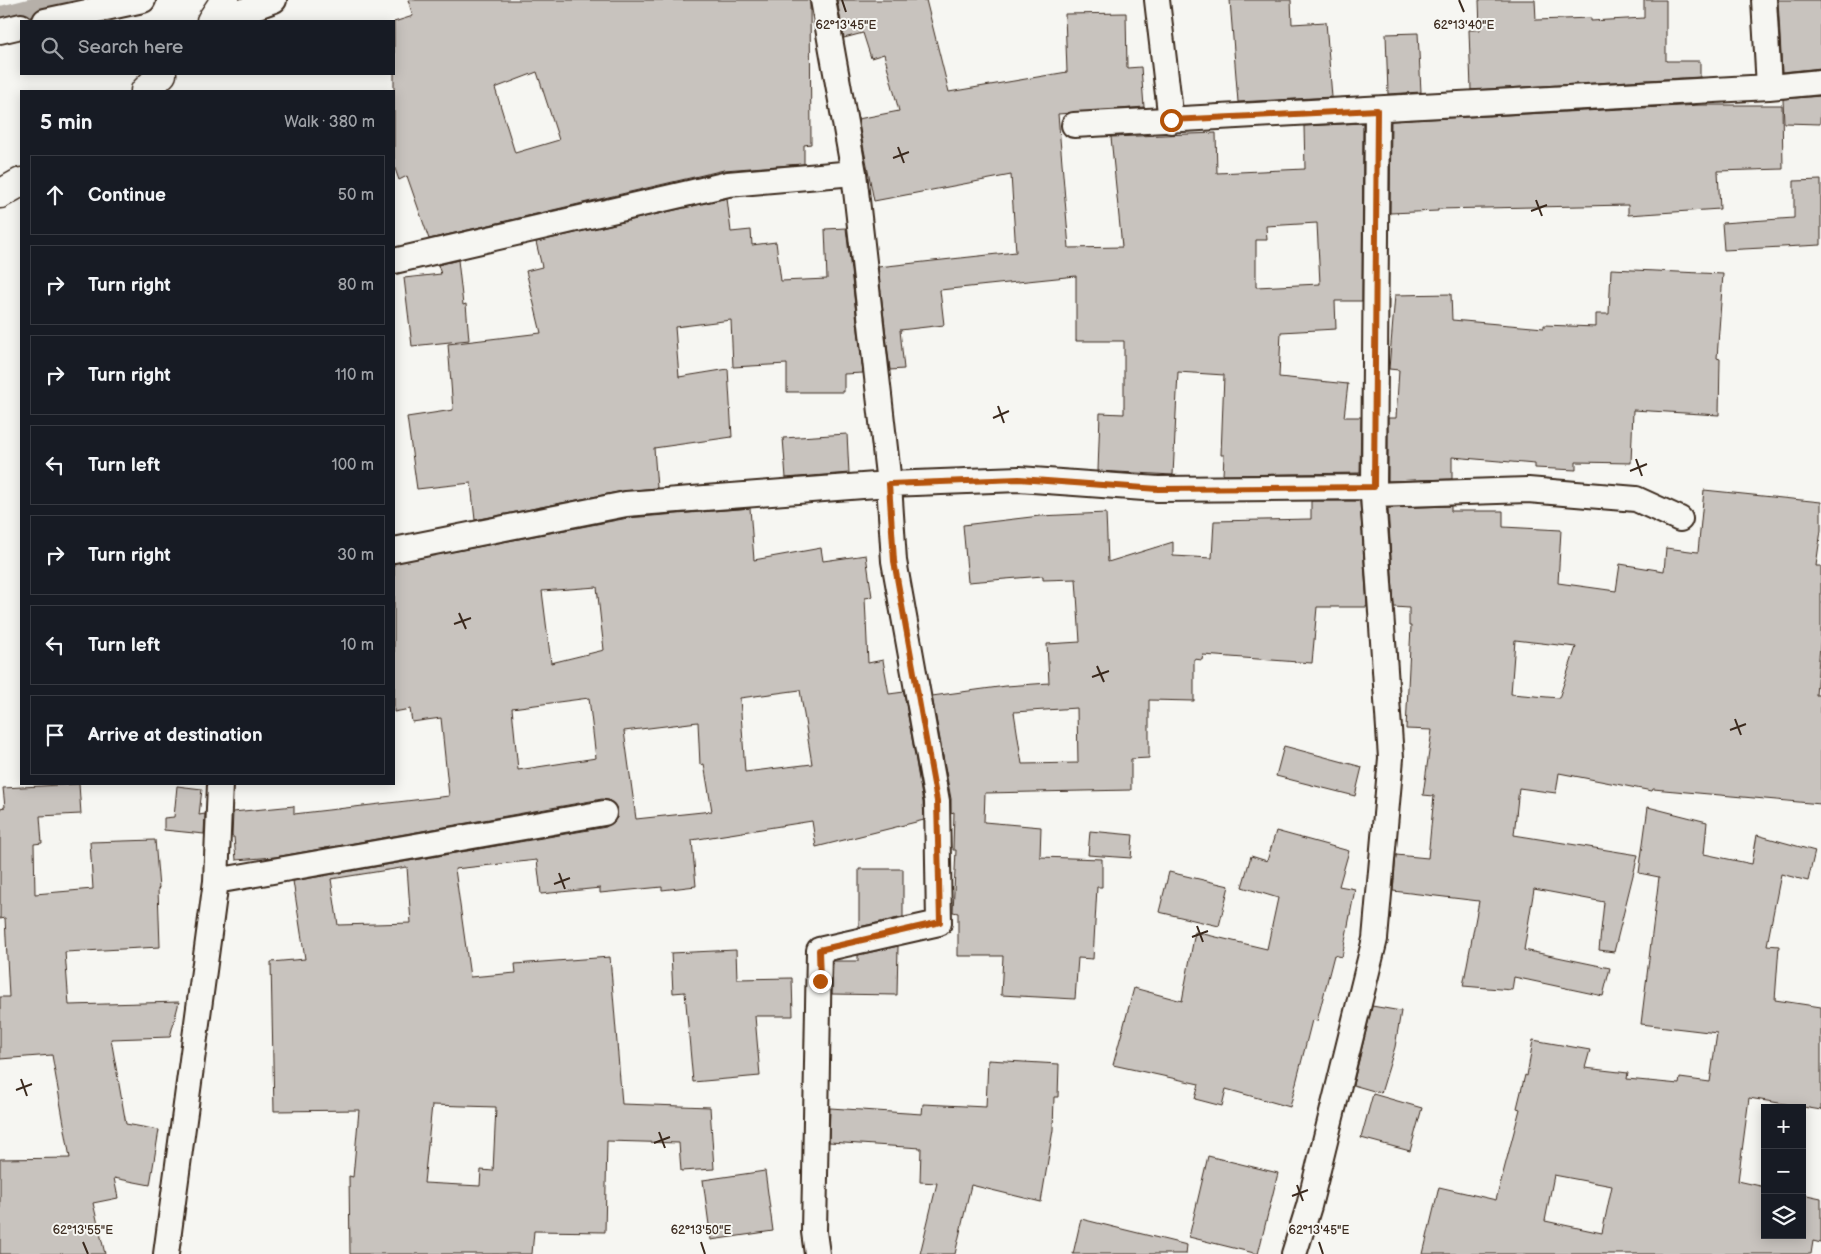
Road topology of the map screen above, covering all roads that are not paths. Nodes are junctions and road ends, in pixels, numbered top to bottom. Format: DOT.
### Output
graph roads {
  1 [pos="143,0"];
  2 [pos="225,0"];
  3 [pos="274,0"];
  4 [pos="823,0"];
  5 [pos="1157,0"];
  6 [pos="1764,0"];
  7 [pos="50,20"];
  8 [pos="212,20"];
  9 [pos="219,20"];
  10 [pos="20,26"];
  11 [pos="0,31"];
  12 [pos="161,75"];
  13 [pos="1821,82"];
  14 [pos="1769,87"];
  15 [pos="147,90"];
  16 [pos="1377,110"];
  17 [pos="1171,120"];
  18 [pos="1074,125"];
  19 [pos="854,173"];
  20 [pos="20,183"];
  21 [pos="0,194"];
  22 [pos="395,261"];
  23 [pos="889,484"];
  24 [pos="1374,491"];
  25 [pos="1680,518"];
  26 [pos="395,550"];
  27 [pos="220,785"];
  28 [pos="604,813"];
  29 [pos="216,881"];
  30 [pos="166,1254"];
  31 [pos="818,1254"];
  32 [pos="1294,1254"];
  1 -- 7 [label="street"];
  2 -- 8 [label="street"];
  3 -- 9 [label="street"];
  4 -- 19 [label="street"];
  5 -- 17 [label="street"];
  6 -- 14 [label="street"];
  10 -- 11 [label="street"];
  12 -- 15 [label="street"];
  13 -- 14 [label="street"];
  14 -- 16 [label="street"];
  16 -- 17 [label="street"];
  16 -- 24 [label="street"];
  17 -- 18 [label="street"];
  19 -- 22 [label="street"];
  19 -- 23 [label="street"];
  20 -- 21 [label="street"];
  23 -- 24 [label="street"];
  23 -- 26 [label="street"];
  23 -- 31 [label="street"];
  24 -- 25 [label="street"];
  24 -- 32 [label="street"];
  27 -- 29 [label="street"];
  28 -- 29 [label="street"];
  29 -- 30 [label="street"];
}
